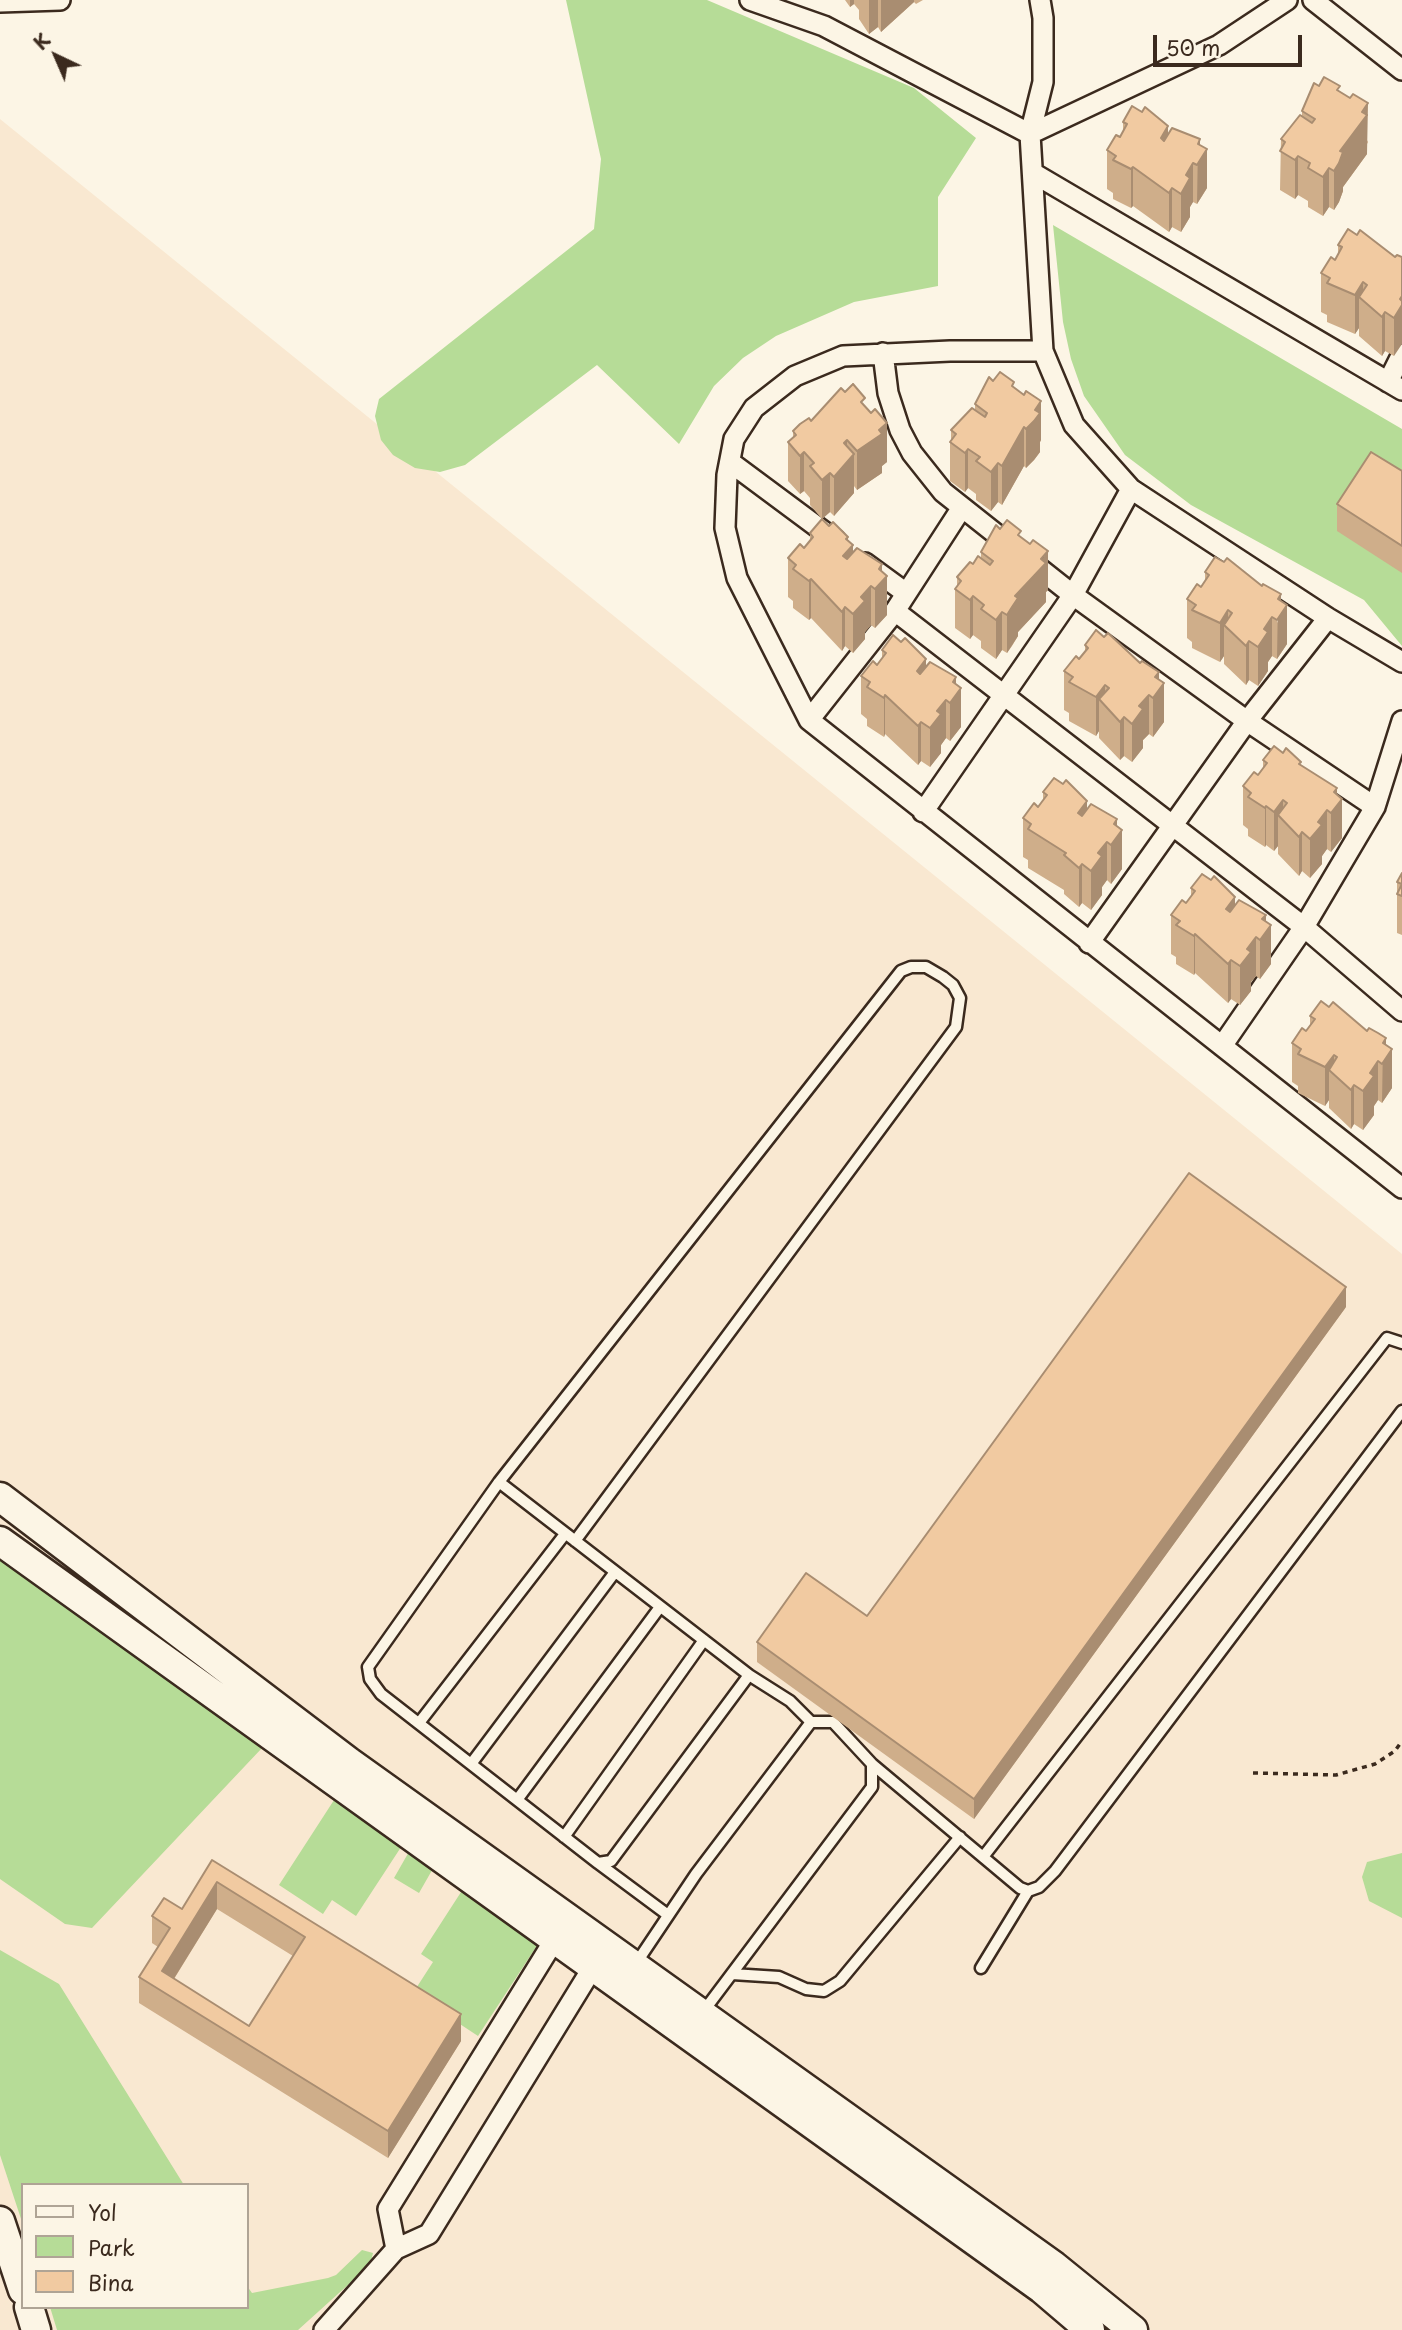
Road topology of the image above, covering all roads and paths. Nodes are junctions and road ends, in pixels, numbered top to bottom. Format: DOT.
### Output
graph roads {
  1 [pos="60,0"];
  2 [pos="750,0"];
  3 [pos="1040,0"];
  4 [pos="1287,0"];
  5 [pos="1313,0"];
  6 [pos="0,2"];
  7 [pos="1402,70"];
  8 [pos="1030,134"];
  9 [pos="1033,173"];
  10 [pos="1043,351"];
  11 [pos="883,354"];
  12 [pos="1402,354"];
  13 [pos="1395,386"];
  14 [pos="730,462"];
  15 [pos="1131,489"];
  16 [pos="961,509"];
  17 [pos="906,593"];
  18 [pos="1073,595"];
  19 [pos="895,611"];
  20 [pos="1328,618"];
  21 [pos="1402,662"];
  22 [pos="1004,697"];
  23 [pos="809,720"];
  24 [pos="1247,721"];
  25 [pos="1402,721"];
  26 [pos="1375,807"];
  27 [pos="923,812"];
  28 [pos="1173,824"];
  29 [pos="1304,927"];
  30 [pos="1089,943"];
  31 [pos="1402,1011"];
  32 [pos="1222,1046"];
  33 [pos="1402,1188"];
  34 [pos="1402,1343"];
  35 [pos="1402,1411"];
  36 [pos="499,1482"];
  37 [pos="0,1497"];
  38 [pos="565,1534"];
  39 [pos="0,1541"];
  40 [pos="575,1541"];
  41 [pos="615,1572"];
  42 [pos="660,1607"];
  43 [pos="704,1640"];
  44 [pos="749,1675"];
  45 [pos="811,1722"];
  46 [pos="419,1723"];
  47 [pos="1402,1741"];
  48 [pos="471,1764"];
  49 [pos="872,1764"];
  50 [pos="1253,1773"];
  51 [pos="517,1800"];
  52 [pos="564,1837"];
  53 [pos="960,1837"];
  54 [pos="983,1857"];
  55 [pos="598,1863"];
  56 [pos="1028,1891"];
  57 [pos="668,1915"];
  58 [pos="555,1939"];
  59 [pos="634,1966"];
  60 [pos="593,1967"];
  61 [pos="981,1968"];
  62 [pos="732,1974"];
  63 [pos="702,2014"];
  64 [pos="0,2221"];
  65 [pos="396,2249"];
  66 [pos="21,2284"];
  67 [pos="30,2309"];
  68 [pos="36,2330"];
  69 [pos="324,2330"];
  70 [pos="1090,2330"];
  71 [pos="1133,2330"];
  1 -- 6 [label="street"];
  2 -- 8 [label="street"];
  3 -- 8 [label="street"];
  4 -- 8 [label="street"];
  5 -- 7 [label="street"];
  8 -- 9 [label="street"];
  9 -- 10 [label="street"];
  9 -- 13 [label="street"];
  10 -- 11 [label="street"];
  10 -- 15 [label="street"];
  11 -- 14 [label="street"];
  11 -- 16 [label="street"];
  12 -- 13 [label="street"];
  14 -- 17 [label="street"];
  14 -- 23 [label="street"];
  15 -- 18 [label="street"];
  15 -- 20 [label="street"];
  16 -- 17 [label="street"];
  16 -- 18 [label="street"];
  17 -- 19 [label="street"];
  18 -- 22 [label="street"];
  18 -- 24 [label="street"];
  19 -- 22 [label="street"];
  19 -- 23 [label="street"];
  20 -- 21 [label="street"];
  20 -- 24 [label="street"];
  22 -- 27 [label="street"];
  22 -- 28 [label="street"];
  23 -- 27 [label="street"];
  24 -- 26 [label="street"];
  24 -- 28 [label="street"];
  25 -- 26 [label="street"];
  26 -- 29 [label="street"];
  27 -- 30 [label="street"];
  28 -- 29 [label="street"];
  28 -- 30 [label="street"];
  29 -- 31 [label="street"];
  29 -- 32 [label="street"];
  30 -- 32 [label="street"];
  32 -- 33 [label="street"];
  34 -- 54 [label="lane"];
  35 -- 56 [label="lane"];
  36 -- 38 [label="lane"];
  36 -- 40 [label="lane"];
  36 -- 46 [label="lane"];
  37 -- 59 [label="street"];
  38 -- 40 [label="lane"];
  38 -- 46 [label="lane"];
  39 -- 58 [label="street"];
  40 -- 41 [label="lane"];
  41 -- 42 [label="lane"];
  41 -- 48 [label="lane"];
  42 -- 43 [label="lane"];
  42 -- 51 [label="lane"];
  43 -- 44 [label="lane"];
  43 -- 52 [label="lane"];
  44 -- 45 [label="lane"];
  44 -- 55 [label="lane"];
  45 -- 49 [label="lane"];
  45 -- 57 [label="lane"];
  46 -- 48 [label="lane"];
  47 -- 50 [label="path"];
  48 -- 51 [label="lane"];
  49 -- 53 [label="lane"];
  49 -- 62 [label="lane"];
  51 -- 52 [label="lane"];
  52 -- 55 [label="lane"];
  53 -- 54 [label="lane"];
  53 -- 62 [label="lane"];
  54 -- 56 [label="lane"];
  55 -- 57 [label="lane"];
  56 -- 61 [label="lane"];
  57 -- 59 [label="lane"];
  58 -- 60 [label="street"];
  58 -- 65 [label="street"];
  59 -- 63 [label="street"];
  60 -- 65 [label="street"];
  60 -- 70 [label="street"];
  62 -- 63 [label="lane"];
  63 -- 71 [label="street"];
  64 -- 66 [label="street"];
  65 -- 69 [label="street"];
  67 -- 68 [label="street"];
}
